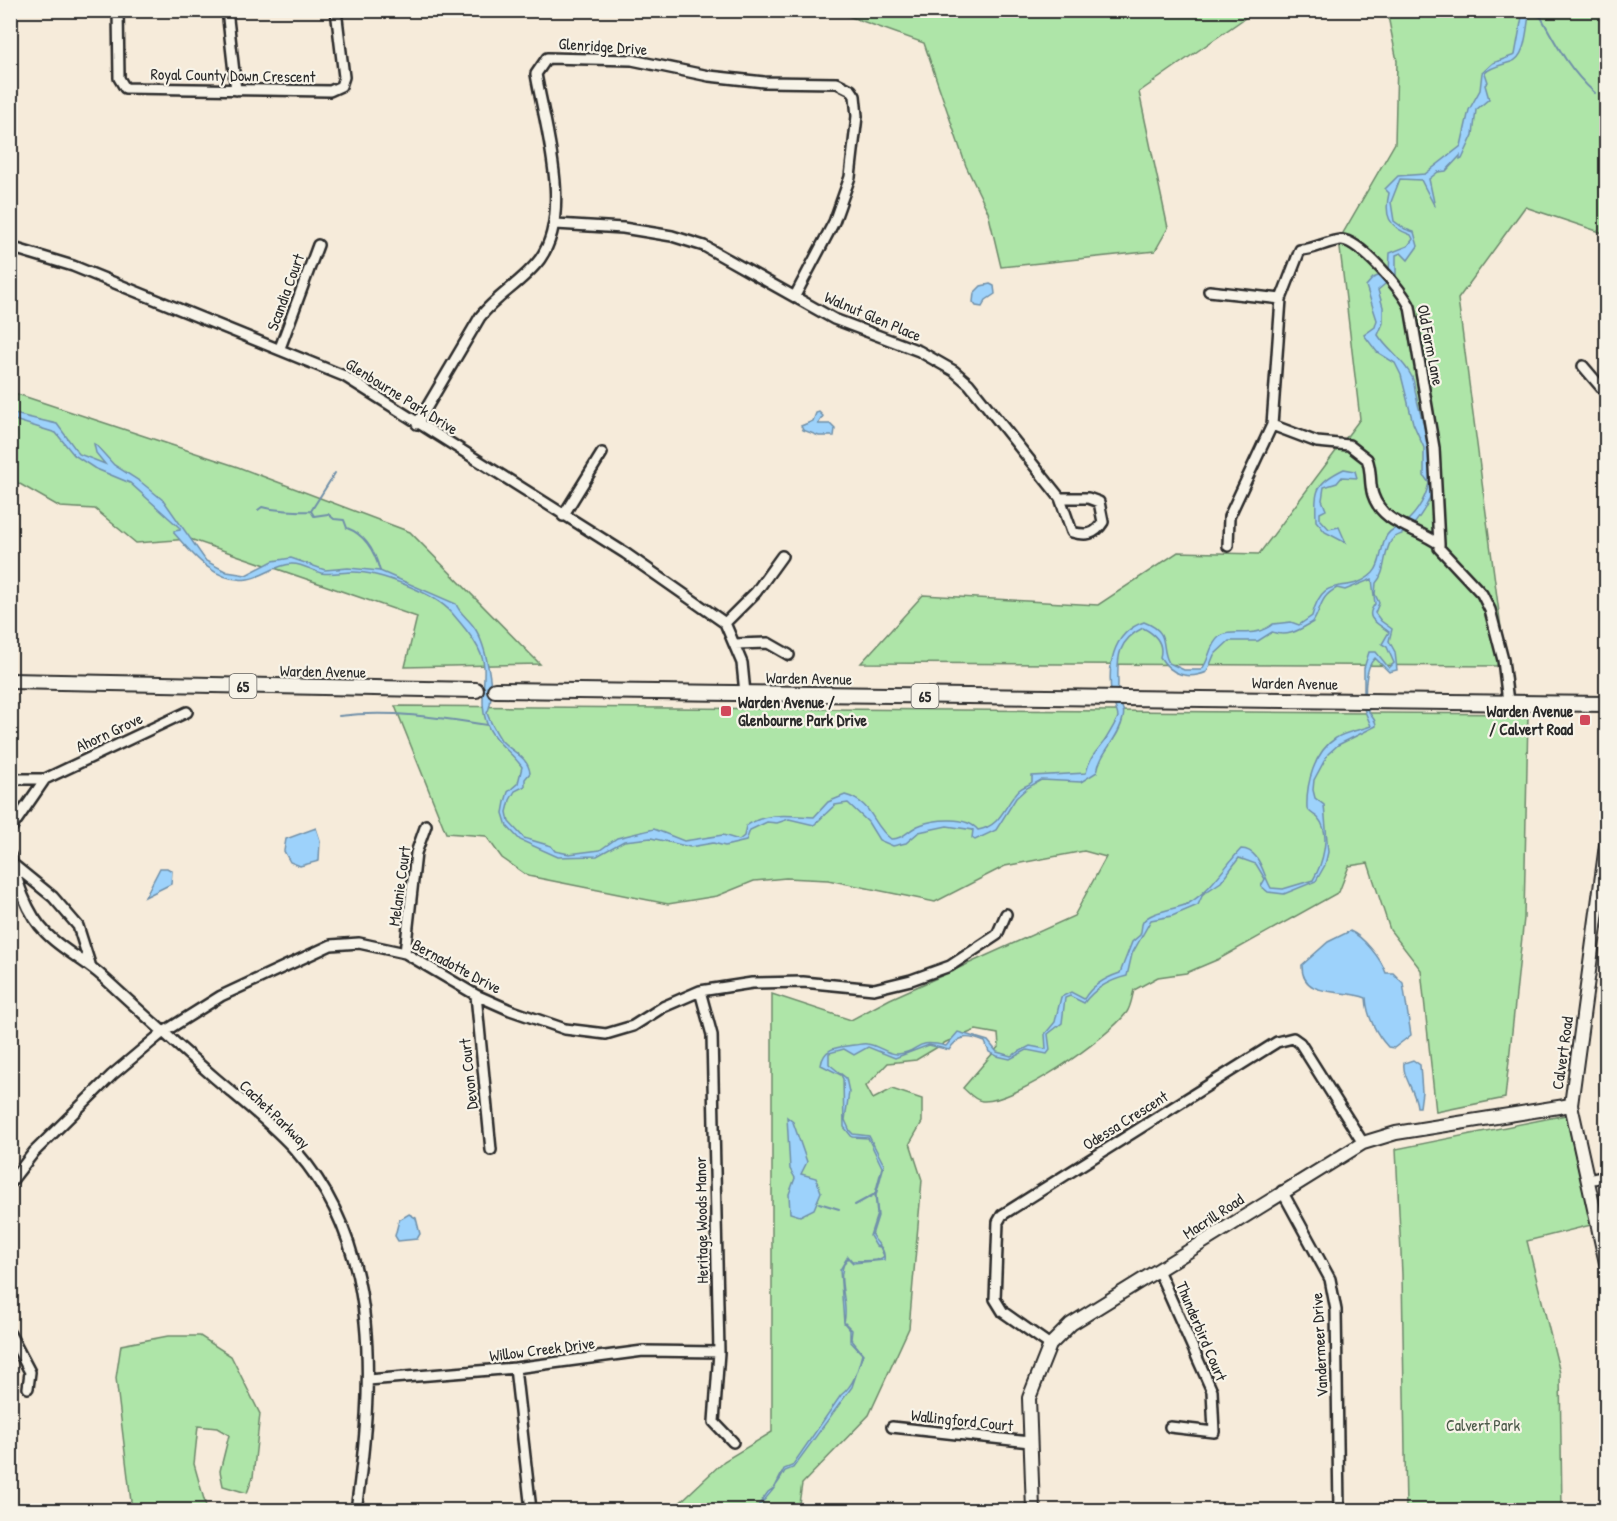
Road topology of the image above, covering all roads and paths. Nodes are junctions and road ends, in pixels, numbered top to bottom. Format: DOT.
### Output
graph roads {
  1 [pos="118,10"];
  2 [pos="336,10"];
  3 [pos="228,19"];
  4 [pos="236,90"];
  5 [pos="556,224"];
  6 [pos="318,245"];
  7 [pos="10,247"];
  8 [pos="1209,291"];
  9 [pos="795,296"];
  10 [pos="1281,299"];
  11 [pos="280,348"];
  12 [pos="1582,366"];
  13 [pos="1606,393"];
  14 [pos="417,424"];
  15 [pos="1272,425"];
  16 [pos="602,453"];
  17 [pos="1060,498"];
  18 [pos="563,516"];
  19 [pos="1438,544"];
  20 [pos="1228,546"];
  21 [pos="782,556"];
  22 [pos="726,623"];
  23 [pos="735,644"];
  24 [pos="789,655"];
  25 [pos="10,681"];
  26 [pos="476,690"];
  27 [pos="495,690"];
  28 [pos="745,693"];
  29 [pos="1508,702"];
  30 [pos="1606,704"];
  31 [pos="187,712"];
  32 [pos="10,779"];
  33 [pos="45,779"];
  34 [pos="426,825"];
  35 [pos="10,830"];
  36 [pos="1606,845"];
  37 [pos="12,860"];
  38 [pos="1603,908"];
  39 [pos="1006,915"];
  40 [pos="405,953"];
  41 [pos="90,964"];
  42 [pos="700,991"];
  43 [pos="476,995"];
  44 [pos="162,1033"];
  45 [pos="1571,1105"];
  46 [pos="1363,1143"];
  47 [pos="491,1150"];
  48 [pos="1606,1176"];
  49 [pos="1589,1180"];
  50 [pos="10,1184"];
  51 [pos="1281,1191"];
  52 [pos="1606,1263"];
  53 [pos="1158,1270"];
  54 [pos="10,1334"];
  55 [pos="1050,1345"];
  56 [pos="719,1352"];
  57 [pos="515,1368"];
  58 [pos="368,1380"];
  59 [pos="28,1388"];
  60 [pos="892,1427"];
  61 [pos="1170,1427"];
  62 [pos="733,1442"];
  63 [pos="1030,1442"];
  64 [pos="356,1510"];
  65 [pos="531,1510"];
  66 [pos="1034,1510"];
  67 [pos="1339,1510"];
  1 -- 4 [label="street, Royal County Down Crescent"];
  2 -- 4 [label="street, Royal County Down Crescent"];
  3 -- 4 [label="street"];
  5 -- 9 [label="street, Walnut Glen Place"];
  5 -- 9 [label="street, Glenridge Drive"];
  5 -- 14 [label="street, Glenridge Drive"];
  6 -- 11 [label="street, Scandia Court"];
  7 -- 11 [label="street, Glenbourne Park Drive"];
  8 -- 10 [label="street"];
  9 -- 17 [label="street, Walnut Glen Place"];
  10 -- 15 [label="street"];
  10 -- 19 [label="street, Old Farm Lane"];
  11 -- 14 [label="street, Glenbourne Park Drive"];
  12 -- 13 [label="street"];
  14 -- 18 [label="street, Glenbourne Park Drive"];
  15 -- 19 [label="street"];
  15 -- 20 [label="street"];
  16 -- 18 [label="street"];
  17 -- 17 [label="street, Walnut Glen Place"];
  18 -- 22 [label="street, Glenbourne Park Drive"];
  19 -- 29 [label="street"];
  21 -- 22 [label="street"];
  22 -- 23 [label="street"];
  23 -- 24 [label="street"];
  23 -- 28 [label="street"];
  25 -- 26 [label="main road, Warden Avenue / 65"];
  26 -- 27 [label="street, Warden Avenue / 65"];
  27 -- 28 [label="main road, Warden Avenue / 65"];
  28 -- 29 [label="main road, Warden Avenue / 65"];
  29 -- 30 [label="main road, Warden Avenue / 65"];
  31 -- 33 [label="street, Ahorn Grove"];
  32 -- 33 [label="street, Ahorn Grove"];
  33 -- 35 [label="street"];
  34 -- 40 [label="street, Melanie Court"];
  36 -- 38 [label="street, Calvert Road"];
  37 -- 41 [label="street, Cachet Parkway"];
  37 -- 41 [label="street, Cachet Parkway"];
  38 -- 45 [label="street, Calvert Road"];
  39 -- 42 [label="street, Bernadotte Drive"];
  40 -- 43 [label="street, Bernadotte Drive"];
  40 -- 44 [label="street, Bernadotte Drive"];
  41 -- 44 [label="street, Cachet Parkway"];
  42 -- 43 [label="street, Bernadotte Drive"];
  42 -- 56 [label="street, Heritage Woods Manor"];
  43 -- 47 [label="street, Devon Court"];
  44 -- 50 [label="street, Bernadotte Drive"];
  44 -- 58 [label="street, Cachet Parkway"];
  45 -- 46 [label="street, Macrill Road"];
  45 -- 49 [label="street, Calvert Road"];
  46 -- 51 [label="street, Macrill Road"];
  46 -- 55 [label="street, Odessa Crescent"];
  48 -- 49 [label="street"];
  49 -- 52 [label="street, Calvert Road"];
  51 -- 53 [label="street, Macrill Road"];
  51 -- 67 [label="street, Vandermeer Drive"];
  53 -- 55 [label="street, Macrill Road"];
  53 -- 61 [label="street, Thunderbird Court"];
  54 -- 59 [label="street"];
  55 -- 63 [label="street, Macrill Road"];
  56 -- 57 [label="street, Willow Creek Drive"];
  56 -- 62 [label="street, Heritage Woods Manor"];
  57 -- 58 [label="street, Willow Creek Drive"];
  57 -- 65 [label="street"];
  58 -- 64 [label="street, Cachet Parkway"];
  60 -- 63 [label="street, Wallingford Court"];
  63 -- 66 [label="street, Macrill Road"];
}
